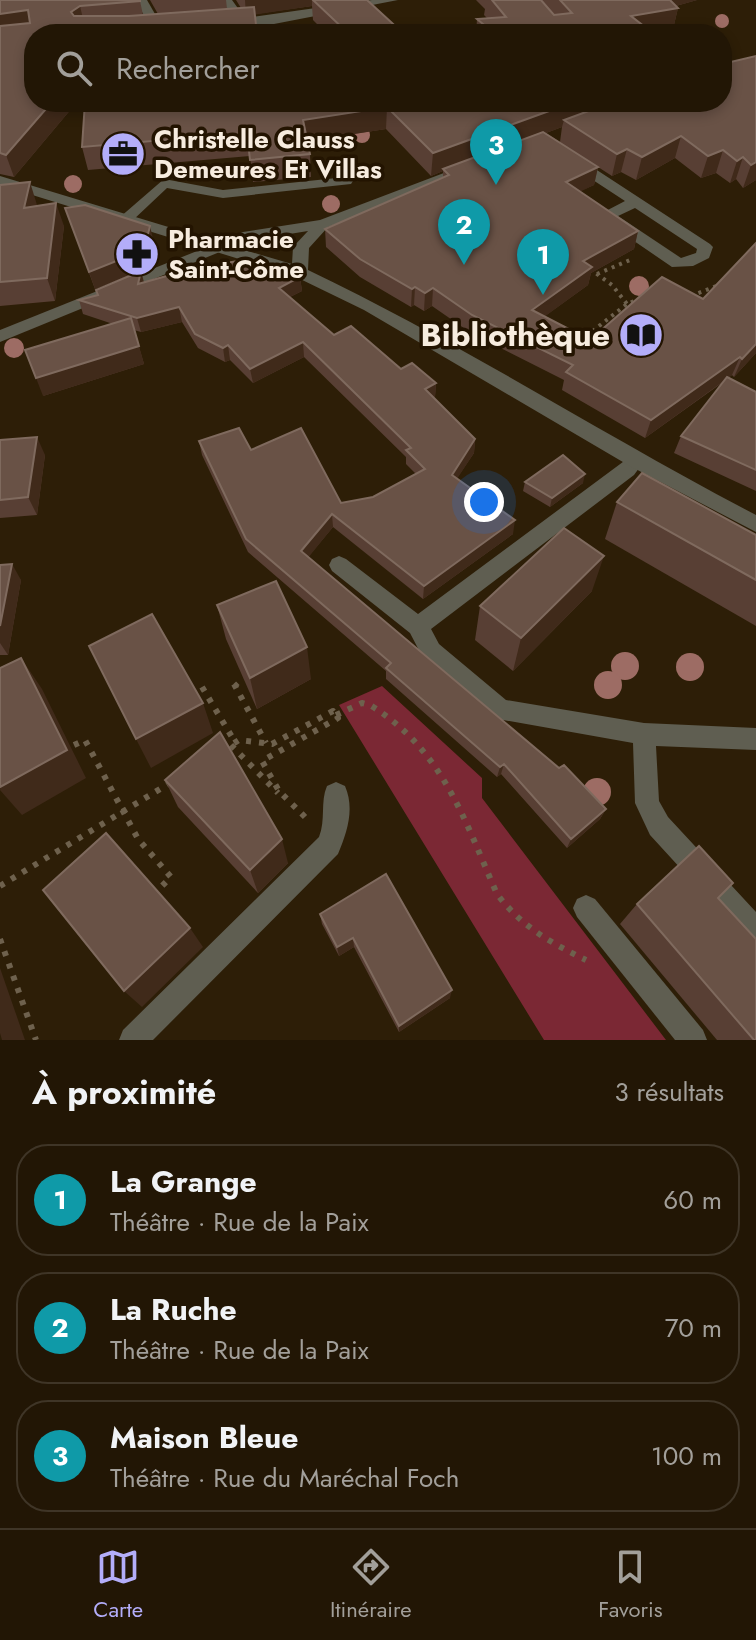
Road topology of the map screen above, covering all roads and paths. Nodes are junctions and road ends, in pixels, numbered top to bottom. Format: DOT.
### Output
graph roads {
  1 [pos="141,0"];
  2 [pos="226,0"];
  3 [pos="392,0"];
  4 [pos="242,22"];
  5 [pos="150,24"];
  6 [pos="214,24"];
  7 [pos="565,156"];
  8 [pos="476,165"];
  9 [pos="0,180"];
  10 [pos="346,181"];
  11 [pos="636,202"];
  12 [pos="127,218"];
  13 [pos="323,224"];
  14 [pos="222,246"];
  15 [pos="596,258"];
  16 [pos="633,259"];
  17 [pos="604,263"];
  18 [pos="611,268"];
  19 [pos="300,272"];
  20 [pos="597,274"];
  21 [pos="733,290"];
  22 [pos="683,297"];
  23 [pos="641,298"];
  24 [pos="627,304"];
  25 [pos="0,336"];
  26 [pos="574,346"];
  27 [pos="635,460"];
  28 [pos="756,524"];
  29 [pos="339,565"];
  30 [pos="418,626"];
  31 [pos="241,680"];
  32 [pos="202,687"];
  33 [pos="336,715"];
  34 [pos="644,734"];
  35 [pos="756,739"];
  36 [pos="233,744"];
  37 [pos="266,744"];
  38 [pos="74,745"];
  39 [pos="217,754"];
  40 [pos="177,779"];
  41 [pos="336,794"];
  42 [pos="296,811"];
  43 [pos="122,812"];
  44 [pos="314,826"];
  45 [pos="0,886"];
  46 [pos="161,887"];
  47 [pos="586,908"];
  48 [pos="756,932"];
  49 [pos="0,939"];
  50 [pos="563,949"];
  51 [pos="36,1040"];
  52 [pos="133,1040"];
  53 [pos="693,1040"];
  1 -- 5 [label="street"];
  2 -- 4 [label="street"];
  3 -- 4 [label="street"];
  4 -- 6 [label="street"];
  7 -- 11 [label="street"];
  8 -- 13 [label="street"];
  9 -- 12 [label="street"];
  10 -- 12 [label="street"];
  11 -- 11 [label="street"];
  12 -- 14 [label="street"];
  13 -- 14 [label="street"];
  13 -- 19 [label="street"];
  14 -- 19 [label="street"];
  14 -- 25 [label="street"];
  15 -- 20 [label="path"];
  16 -- 18 [label="path"];
  17 -- 18 [label="path"];
  18 -- 20 [label="path"];
  19 -- 27 [label="street"];
  20 -- 24 [label="path"];
  21 -- 22 [label="path"];
  23 -- 24 [label="path"];
  24 -- 26 [label="path"];
  27 -- 28 [label="street"];
  27 -- 30 [label="street"];
  29 -- 30 [label="street"];
  30 -- 34 [label="street"];
  31 -- 37 [label="path"];
  32 -- 36 [label="path"];
  33 -- 37 [label="path"];
  33 -- 44 [label="path"];
  33 -- 50 [label="path"];
  34 -- 35 [label="street"];
  34 -- 48 [label="street"];
  36 -- 37 [label="path"];
  36 -- 39 [label="path"];
  36 -- 42 [label="path"];
  38 -- 43 [label="path"];
  40 -- 43 [label="path"];
  41 -- 52 [label="street"];
  43 -- 45 [label="path"];
  43 -- 46 [label="path"];
  47 -- 53 [label="street"];
  49 -- 51 [label="path"];
}
